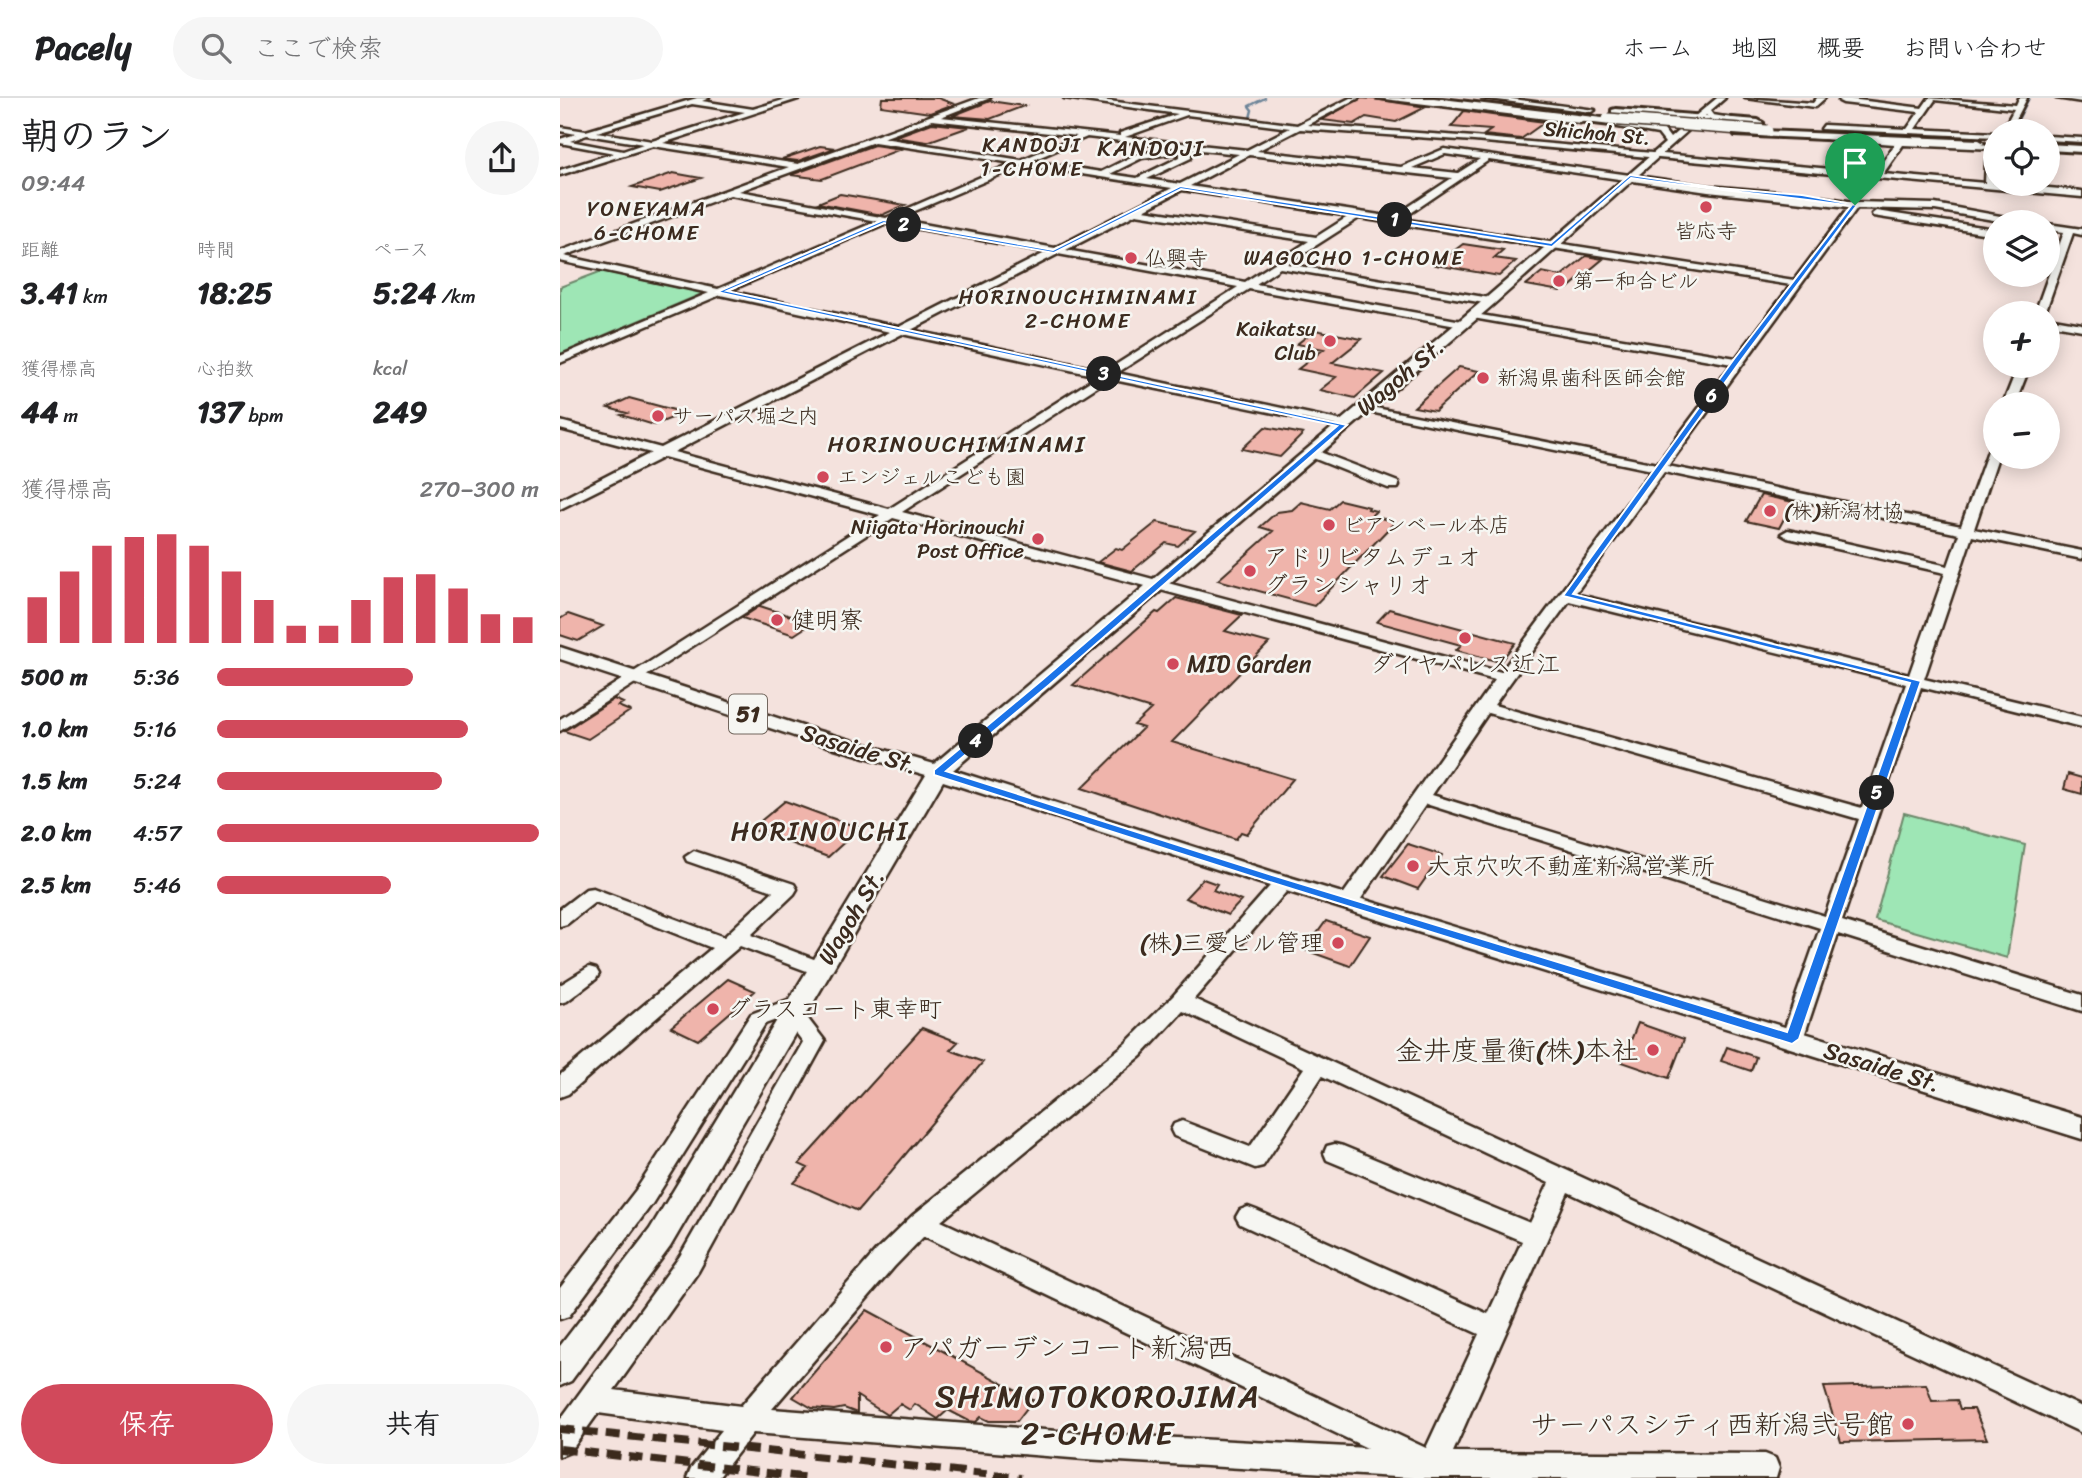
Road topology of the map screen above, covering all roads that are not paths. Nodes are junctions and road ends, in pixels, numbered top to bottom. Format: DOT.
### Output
graph roads {
  1 [pos="705,98"];
  2 [pos="797,98"];
  3 [pos="986,98"];
  4 [pos="1068,98"];
  5 [pos="1355,98"];
  6 [pos="1380,98"];
  7 [pos="1409,98"];
  8 [pos="1419,98"];
  9 [pos="1451,98"];
  10 [pos="1469,98"];
  11 [pos="1486,98"];
  12 [pos="1721,98"];
  13 [pos="1749,98"];
  14 [pos="1821,98"];
  15 [pos="1846,98"];
  16 [pos="2023,98"];
  17 [pos="2060,98"];
  18 [pos="2082,100"];
  19 [pos="1531,101"];
  20 [pos="692,102"];
  21 [pos="753,102"];
  22 [pos="1161,103"];
  23 [pos="1860,103"];
  24 [pos="775,105"];
  25 [pos="1149,108"];
  26 [pos="1900,108"];
  27 [pos="1926,108"];
  28 [pos="666,110"];
  29 [pos="1591,110"];
  30 [pos="1706,111"];
  31 [pos="1852,111"];
  32 [pos="2016,111"];
  33 [pos="754,112"];
  34 [pos="1189,113"];
  35 [pos="691,114"];
  36 [pos="1634,114"];
  37 [pos="704,116"];
  38 [pos="1894,116"];
  39 [pos="932,118"];
  40 [pos="1610,119"];
  41 [pos="1845,119"];
  42 [pos="2012,119"];
  43 [pos="729,120"];
  44 [pos="1696,120"];
  45 [pos="1580,121"];
  46 [pos="1743,122"];
  47 [pos="1916,122"];
  48 [pos="1887,124"];
  49 [pos="1299,127"];
  50 [pos="1493,127"];
  51 [pos="1824,127"];
  52 [pos="560,129"];
  53 [pos="1685,129"];
  54 [pos="1910,130"];
  55 [pos="1768,131"];
  56 [pos="589,133"];
  57 [pos="1086,135"];
  58 [pos="1116,137"];
  59 [pos="1815,138"];
  60 [pos="873,139"];
  61 [pos="1474,139"];
  62 [pos="1983,140"];
  63 [pos="560,141"];
  64 [pos="1983,141"];
  65 [pos="1669,142"];
  66 [pos="1983,142"];
  67 [pos="1983,142"];
  68 [pos="655,143"];
  69 [pos="1901,143"];
  70 [pos="1979,143"];
  71 [pos="1983,143"];
  72 [pos="1983,143"];
  73 [pos="2060,145"];
  74 [pos="1196,146"];
  75 [pos="2082,146"];
  76 [pos="1166,152"];
  77 [pos="1251,152"];
  78 [pos="1452,152"];
  79 [pos="624,153"];
  80 [pos="1653,155"];
  81 [pos="1486,158"];
  82 [pos="570,160"];
  83 [pos="1023,162"];
  84 [pos="590,163"];
  85 [pos="1733,163"];
  86 [pos="797,167"];
  87 [pos="1404,169"];
  88 [pos="1726,172"];
  89 [pos="560,173"];
  90 [pos="1101,175"];
  91 [pos="1881,175"];
  92 [pos="1460,176"];
  93 [pos="1630,176"];
  94 [pos="1719,180"];
  95 [pos="1138,181"];
  96 [pos="1983,184"];
  97 [pos="1877,187"];
  98 [pos="1180,188"];
  99 [pos="1712,189"];
  100 [pos="2060,189"];
  101 [pos="2081,190"];
  102 [pos="729,192"];
  103 [pos="1869,194"];
  104 [pos="1856,207"];
  105 [pos="1135,211"];
  106 [pos="1983,211"];
  107 [pos="1358,214"];
  108 [pos="1395,220"];
  109 [pos="883,221"];
  110 [pos="2060,229"];
  111 [pos="1983,230"];
  112 [pos="2069,230"];
  113 [pos="2082,232"];
  114 [pos="1318,240"];
  115 [pos="2063,241"];
  116 [pos="2082,244"];
  117 [pos="1552,245"];
  118 [pos="1054,252"];
  119 [pos="560,256"];
  120 [pos="1279,265"];
  121 [pos="1795,283"];
  122 [pos="1247,286"];
  123 [pos="720,292"];
  124 [pos="1490,301"];
  125 [pos="2044,301"];
  126 [pos="1468,320"];
  127 [pos="2060,323"];
  128 [pos="2082,327"];
  129 [pos="900,331"];
  130 [pos="560,360"];
  131 [pos="1737,361"];
  132 [pos="1106,375"];
  133 [pos="1366,407"];
  134 [pos="560,425"];
  135 [pos="1343,425"];
  136 [pos="661,453"];
  137 [pos="1312,453"];
  138 [pos="1661,468"];
  139 [pos="1988,469"];
  140 [pos="1393,485"];
  141 [pos="560,505"];
  142 [pos="890,515"];
  143 [pos="1966,532"];
  144 [pos="1788,534"];
  145 [pos="2082,555"];
  146 [pos="1953,571"];
  147 [pos="1155,586"];
  148 [pos="1567,596"];
  149 [pos="560,653"];
  150 [pos="635,677"];
  151 [pos="1505,678"];
  152 [pos="1916,681"];
  153 [pos="1484,707"];
  154 [pos="2082,722"];
  155 [pos="560,726"];
  156 [pos="938,772"];
  157 [pos="1421,797"];
  158 [pos="1869,816"];
  159 [pos="695,857"];
  160 [pos="1284,882"];
  161 [pos="1349,901"];
  162 [pos="560,919"];
  163 [pos="1831,925"];
  164 [pos="732,942"];
  165 [pos="820,969"];
  166 [pos="589,974"];
  167 [pos="560,996"];
  168 [pos="1180,1001"];
  169 [pos="2082,1003"];
  170 [pos="795,1009"];
  171 [pos="1792,1039"];
  172 [pos="1318,1065"];
  173 [pos="560,1088"];
  174 [pos="2082,1128"];
  175 [pos="1182,1130"];
  176 [pos="1335,1153"];
  177 [pos="1562,1179"];
  178 [pos="1248,1217"];
  179 [pos="921,1223"];
  180 [pos="1536,1236"];
  181 [pos="564,1296"];
  182 [pos="1495,1329"];
  183 [pos="560,1371"];
  184 [pos="590,1399"];
  185 [pos="747,1420"];
  186 [pos="2082,1420"];
  187 [pos="560,1443"];
  188 [pos="1430,1472"];
  189 [pos="701,1478"];
  190 [pos="1762,1478"];
  1 -- 20 [label="street"];
  2 -- 24 [label="street"];
  3 -- 39 [label="street"];
  4 -- 25 [label="street, Shichoh St."];
  5 -- 49 [label="street"];
  6 -- 45 [label="street"];
  7 -- 45 [label="highway"];
  8 -- 40 [label="highway"];
  9 -- 40 [label="highway"];
  10 -- 29 [label="highway"];
  11 -- 19 [label="street"];
  12 -- 30 [label="street"];
  13 -- 14 [label="street"];
  15 -- 23 [label="street"];
  16 -- 32 [label="street"];
  17 -- 18 [label="street"];
  19 -- 29 [label="street"];
  20 -- 28 [label="street"];
  20 -- 33 [label="street"];
  21 -- 24 [label="street"];
  22 -- 25 [label="street"];
  23 -- 26 [label="street"];
  23 -- 31 [label="street"];
  24 -- 33 [label="street"];
  25 -- 34 [label="street, Shichoh St."];
  26 -- 27 [label="street"];
  26 -- 38 [label="street"];
  27 -- 32 [label="street"];
  27 -- 47 [label="street"];
  28 -- 35 [label="street"];
  28 -- 56 [label="street"];
  29 -- 36 [label="highway"];
  30 -- 44 [label="street"];
  30 -- 46 [label="street"];
  32 -- 42 [label="street"];
  33 -- 43 [label="street"];
  34 -- 49 [label="street, Shichoh St."];
  34 -- 58 [label="street"];
  36 -- 44 [label="highway"];
  36 -- 53 [label="highway"];
  37 -- 43 [label="street"];
  39 -- 57 [label="street"];
  39 -- 60 [label="street"];
  40 -- 45 [label="highway"];
  40 -- 53 [label="highway"];
  40 -- 55 [label="highway, bridge"];
  40 -- 65 [label="main road"];
  41 -- 48 [label="street"];
  43 -- 68 [label="street"];
  44 -- 46 [label="highway"];
  44 -- 53 [label="main road, Wagoh St."];
  44 -- 55 [label="highway"];
  46 -- 51 [label="highway"];
  47 -- 54 [label="street"];
  47 -- 62 [label="street"];
  49 -- 61 [label="street, Shichoh St."];
  49 -- 77 [label="street"];
  50 -- 61 [label="street"];
  51 -- 54 [label="street"];
  51 -- 67 [label="highway"];
  52 -- 56 [label="street"];
  53 -- 55 [label="highway"];
  53 -- 65 [label="main road, Wagoh St."];
  54 -- 64 [label="street"];
  55 -- 59 [label="highway"];
  55 -- 66 [label="highway"];
  55 -- 70 [label="highway"];
  56 -- 63 [label="street"];
  56 -- 68 [label="street"];
  57 -- 58 [label="street"];
  57 -- 83 [label="street"];
  58 -- 74 [label="street"];
  59 -- 69 [label="street"];
  59 -- 70 [label="highway"];
  60 -- 83 [label="street"];
  60 -- 86 [label="street"];
  61 -- 78 [label="street"];
  61 -- 80 [label="street, Shichoh St."];
  63 -- 79 [label="street"];
  65 -- 80 [label="main road, Wagoh St."];
  68 -- 79 [label="street"];
  68 -- 86 [label="street"];
  69 -- 71 [label="street"];
  69 -- 91 [label="street"];
  70 -- 72 [label="highway"];
  73 -- 75 [label="highway"];
  74 -- 76 [label="street"];
  74 -- 77 [label="street"];
  76 -- 90 [label="street"];
  76 -- 95 [label="street"];
  77 -- 87 [label="street"];
  77 -- 98 [label="street"];
  78 -- 81 [label="street"];
  78 -- 87 [label="street"];
  79 -- 84 [label="street"];
  80 -- 85 [label="street, Shichoh St."];
  80 -- 93 [label="main road, Wagoh St."];
  81 -- 92 [label="street"];
  81 -- 93 [label="street"];
  82 -- 84 [label="street"];
  83 -- 90 [label="street"];
  83 -- 109 [label="street"];
  84 -- 89 [label="street"];
  85 -- 88 [label="street"];
  85 -- 91 [label="street, Shichoh St."];
  86 -- 102 [label="street"];
  87 -- 92 [label="street"];
  90 -- 95 [label="street"];
  91 -- 96 [label="street, Shichoh St."];
  91 -- 97 [label="street"];
  92 -- 108 [label="street"];
  93 -- 99 [label="street"];
  93 -- 117 [label="main road, Wagoh St."];
  94 -- 99 [label="street"];
  95 -- 98 [label="street"];
  98 -- 105 [label="street"];
  98 -- 107 [label="street"];
  99 -- 104 [label="street"];
  100 -- 101 [label="street, Shichoh St."];
  102 -- 109 [label="street"];
  102 -- 119 [label="street"];
  103 -- 104 [label="street"];
  104 -- 106 [label="street"];
  104 -- 111 [label="street"];
  104 -- 121 [label="street"];
  105 -- 114 [label="street"];
  105 -- 118 [label="street"];
  107 -- 108 [label="street"];
  107 -- 114 [label="street"];
  108 -- 117 [label="street"];
  109 -- 118 [label="street"];
  109 -- 123 [label="street"];
  110 -- 112 [label="street"];
  112 -- 113 [label="street"];
  112 -- 115 [label="street"];
  114 -- 120 [label="street"];
  115 -- 116 [label="street"];
  115 -- 125 [label="street"];
  117 -- 121 [label="street"];
  117 -- 124 [label="main road, Wagoh St."];
  118 -- 122 [label="street"];
  118 -- 129 [label="street"];
  119 -- 123 [label="street"];
  120 -- 122 [label="street"];
  120 -- 124 [label="street"];
  121 -- 131 [label="street"];
  122 -- 126 [label="street"];
  122 -- 132 [label="street"];
  123 -- 129 [label="street"];
  123 -- 130 [label="street"];
  124 -- 126 [label="main road, Wagoh St."];
  126 -- 131 [label="street"];
  126 -- 133 [label="main road, Wagoh St."];
  127 -- 128 [label="street"];
  129 -- 132 [label="street"];
  129 -- 136 [label="street"];
  131 -- 138 [label="street"];
  132 -- 135 [label="street"];
  132 -- 142 [label="street"];
  133 -- 135 [label="main road, Wagoh St."];
  133 -- 138 [label="street"];
  134 -- 136 [label="street"];
  135 -- 137 [label="main road, Wagoh St."];
  136 -- 141 [label="street"];
  136 -- 142 [label="street"];
  137 -- 140 [label="street"];
  137 -- 147 [label="main road, Wagoh St."];
  138 -- 143 [label="street"];
  138 -- 148 [label="street"];
  139 -- 143 [label="street"];
  142 -- 147 [label="street"];
  142 -- 150 [label="street"];
  143 -- 145 [label="street"];
  143 -- 146 [label="street"];
  144 -- 146 [label="street"];
  146 -- 152 [label="street"];
  147 -- 151 [label="street"];
  147 -- 156 [label="main road, Wagoh St."];
  148 -- 151 [label="street"];
  148 -- 152 [label="street"];
  149 -- 150 [label="main road, Sasaide St. / 51"];
  150 -- 155 [label="street"];
  150 -- 156 [label="main road, Sasaide St. / 51"];
  151 -- 153 [label="street"];
  152 -- 154 [label="street"];
  152 -- 158 [label="street"];
  153 -- 157 [label="street"];
  153 -- 158 [label="street"];
  156 -- 160 [label="main road, Sasaide St. / 51"];
  156 -- 165 [label="main road, Wagoh St."];
  157 -- 161 [label="street"];
  157 -- 163 [label="street"];
  158 -- 163 [label="street"];
  159 -- 164 [label="street"];
  160 -- 161 [label="main road, Sasaide St. / 51"];
  160 -- 168 [label="street"];
  161 -- 171 [label="main road, Sasaide St. / 51"];
  162 -- 164 [label="street"];
  163 -- 169 [label="street"];
  163 -- 171 [label="street"];
  164 -- 165 [label="street"];
  164 -- 173 [label="street"];
  165 -- 170 [label="main road, Wagoh St."];
  166 -- 167 [label="street"];
  168 -- 172 [label="street"];
  168 -- 179 [label="street"];
  170 -- 181 [label="street"];
  170 -- 183 [label="main road, Wagoh St."];
  170 -- 184 [label="street"];
  171 -- 174 [label="main road, Sasaide St. / 51"];
  172 -- 175 [label="street"];
  172 -- 177 [label="street"];
  176 -- 180 [label="street"];
  177 -- 180 [label="street"];
  177 -- 186 [label="street"];
  178 -- 182 [label="street"];
  179 -- 185 [label="street"];
  179 -- 188 [label="street"];
  180 -- 182 [label="street"];
  182 -- 188 [label="street"];
  184 -- 185 [label="street"];
  184 -- 187 [label="street"];
  185 -- 188 [label="street"];
  185 -- 189 [label="street"];
  188 -- 190 [label="street"];
}
